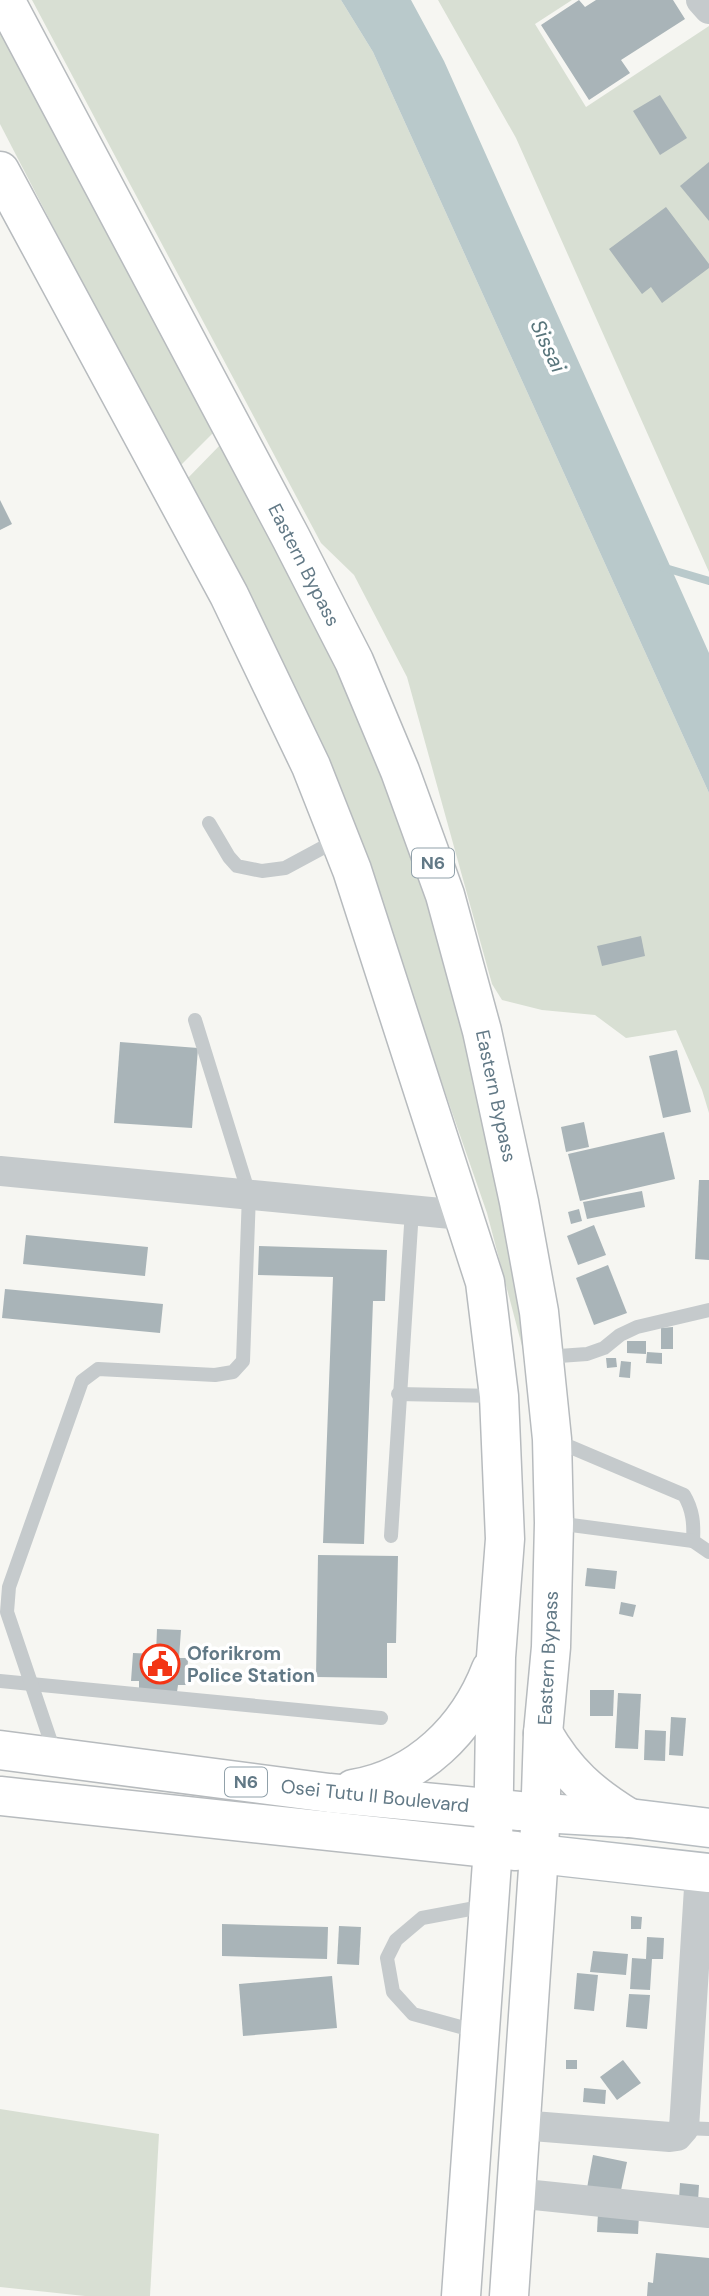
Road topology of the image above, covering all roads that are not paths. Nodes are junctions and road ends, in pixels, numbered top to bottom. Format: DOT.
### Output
graph roads {
  1 [pos="5,0"];
  2 [pos="701,0"];
  3 [pos="709,9"];
  4 [pos="0,171"];
  5 [pos="209,823"];
  6 [pos="340,839"];
  7 [pos="195,1020"];
  8 [pos="0,1171"];
  9 [pos="249,1194"];
  10 [pos="412,1210"];
  11 [pos="462,1215"];
  12 [pos="709,1310"];
  13 [pos="544,1357"];
  14 [pos="398,1394"];
  15 [pos="499,1396"];
  16 [pos="552,1439"];
  17 [pos="554,1523"];
  18 [pos="391,1536"];
  19 [pos="693,1541"];
  20 [pos="709,1552"];
  21 [pos="496,1657"];
  22 [pos="0,1681"];
  23 [pos="32,1685"];
  24 [pos="381,1718"];
  25 [pos="543,1733"];
  26 [pos="0,1750"];
  27 [pos="56,1756"];
  28 [pos="330,1793"];
  29 [pos="0,1796"];
  30 [pos="493,1807"];
  31 [pos="541,1813"];
  32 [pos="629,1818"];
  33 [pos="709,1828"];
  34 [pos="493,1848"];
  35 [pos="539,1854"];
  36 [pos="705,1873"];
  37 [pos="489,1906"];
  38 [pos="702,1968"];
  39 [pos="480,2033"];
  40 [pos="520,2125"];
  41 [pos="696,2129"];
  42 [pos="515,2193"];
  43 [pos="709,2213"];
  44 [pos="461,2296"];
  45 [pos="509,2296"];
  1 -- 13 [label="main road, Eastern Bypass / N6"];
  2 -- 3 [label="street"];
  4 -- 6 [label="main road"];
  5 -- 6 [label="lane"];
  6 -- 11 [label="main road"];
  7 -- 9 [label="lane"];
  8 -- 9 [label="street"];
  9 -- 10 [label="street"];
  9 -- 23 [label="lane"];
  10 -- 11 [label="street"];
  10 -- 14 [label="lane"];
  11 -- 15 [label="main road"];
  12 -- 13 [label="lane"];
  13 -- 16 [label="main road, Eastern Bypass / N6"];
  14 -- 15 [label="lane"];
  14 -- 18 [label="lane"];
  15 -- 21 [label="main road"];
  16 -- 17 [label="main road, Eastern Bypass / N6"];
  16 -- 19 [label="lane"];
  17 -- 19 [label="lane"];
  17 -- 25 [label="main road, Eastern Bypass / N6"];
  19 -- 20 [label="lane"];
  21 -- 28 [label="main road"];
  21 -- 30 [label="main road"];
  22 -- 23 [label="lane"];
  23 -- 24 [label="lane"];
  23 -- 27 [label="lane"];
  25 -- 31 [label="main road, Eastern Bypass / N6"];
  25 -- 32 [label="main road"];
  26 -- 27 [label="main road, Osei Tutu II Boulevard / N6"];
  27 -- 28 [label="main road, Osei Tutu II Boulevard / N6"];
  28 -- 30 [label="main road, Osei Tutu II Boulevard / N6"];
  29 -- 34 [label="main road, Osei Tutu II Boulevard / N6"];
  30 -- 31 [label="main road, Osei Tutu II Boulevard / N6"];
  30 -- 34 [label="main road"];
  31 -- 32 [label="main road, Osei Tutu II Boulevard"];
  31 -- 35 [label="main road, Eastern Bypass / N6"];
  32 -- 33 [label="main road, Osei Tutu II Boulevard"];
  34 -- 35 [label="main road, Osei Tutu II Boulevard / N6"];
  34 -- 37 [label="main road"];
  35 -- 36 [label="main road, Osei Tutu II Boulevard"];
  35 -- 40 [label="main road, Eastern Bypass"];
  36 -- 38 [label="street"];
  37 -- 39 [label="main road"];
  37 -- 39 [label="lane"];
  38 -- 41 [label="street"];
  39 -- 44 [label="main road"];
  40 -- 41 [label="street"];
  40 -- 42 [label="main road, Eastern Bypass"];
  42 -- 43 [label="street"];
  42 -- 45 [label="main road, Eastern Bypass"];
}
